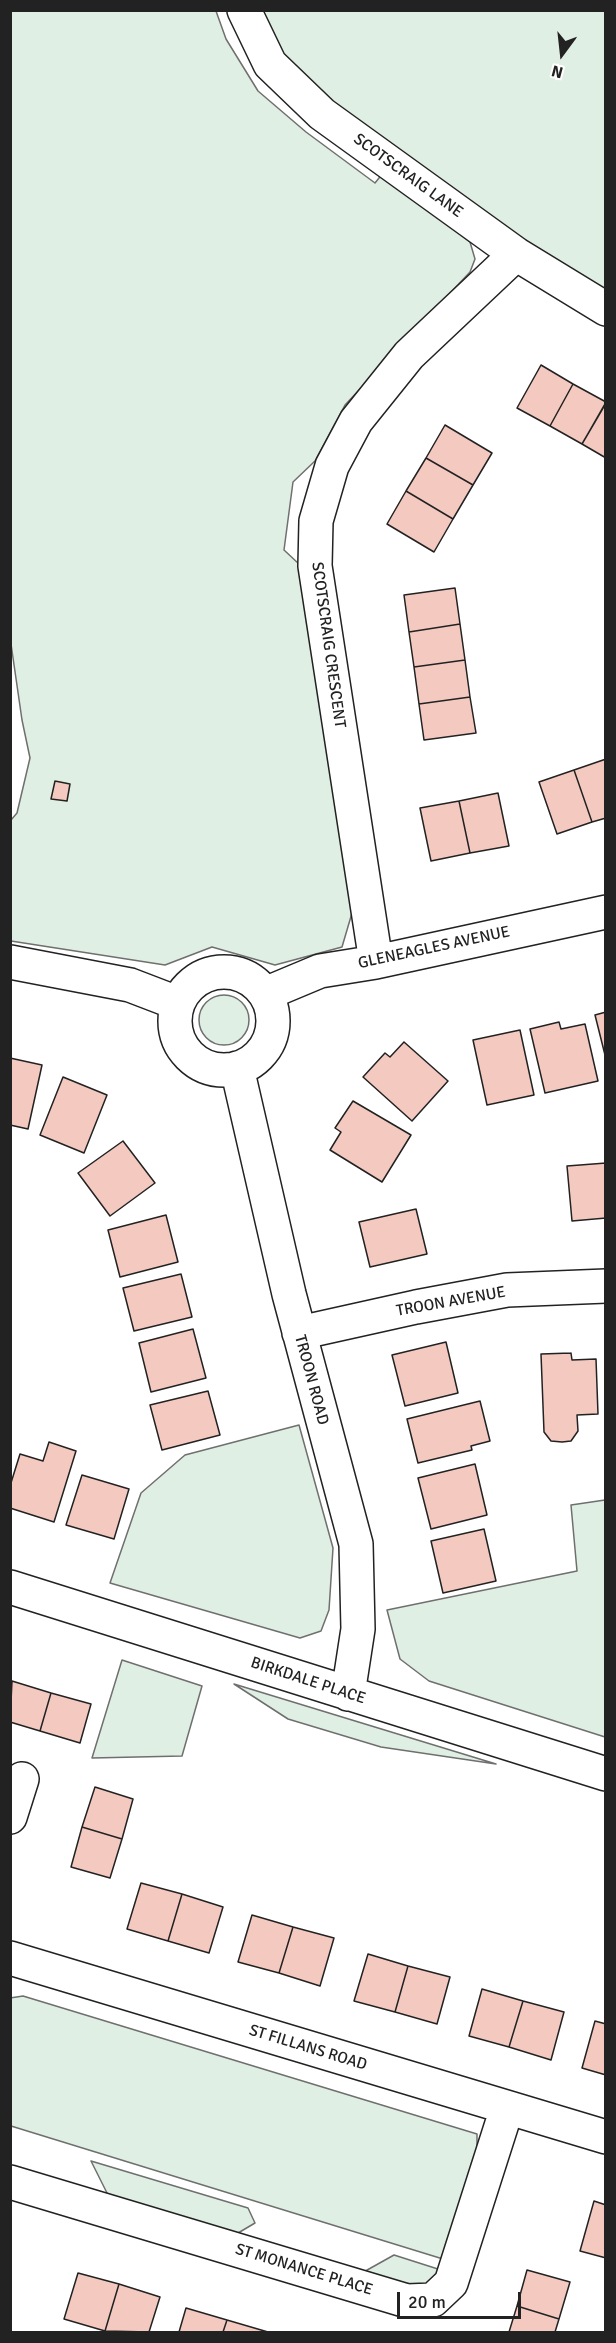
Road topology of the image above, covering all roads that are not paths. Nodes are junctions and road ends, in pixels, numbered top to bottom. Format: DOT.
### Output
graph roads {
  1 [pos="244,10"];
  2 [pos="516,254"];
  3 [pos="606,309"];
  4 [pos="606,912"];
  5 [pos="10,962"];
  6 [pos="376,962"];
  7 [pos="265,994"];
  8 [pos="177,1003"];
  9 [pos="237,1068"];
  10 [pos="606,1286"];
  11 [pos="299,1333"];
  12 [pos="10,1587"];
  13 [pos="348,1694"];
  14 [pos="606,1774"];
  15 [pos="22,1779"];
  16 [pos="10,1817"];
  17 [pos="10,1958"];
  18 [pos="507,2108"];
  19 [pos="606,2137"];
  20 [pos="10,2182"];
  1 -- 2 [label="street, SCOTSCRAIG LANE"];
  2 -- 3 [label="street, SCOTSCRAIG LANE"];
  2 -- 6 [label="street, SCOTSCRAIG CRESCENT"];
  4 -- 6 [label="street, GLENEAGLES AVENUE"];
  5 -- 8 [label="street"];
  6 -- 7 [label="street, GLENEAGLES AVENUE"];
  7 -- 8 [label="street"];
  7 -- 9 [label="street"];
  8 -- 9 [label="street"];
  9 -- 11 [label="street, TROON ROAD"];
  10 -- 11 [label="street, TROON AVENUE"];
  11 -- 13 [label="street, TROON ROAD"];
  12 -- 13 [label="street, BIRKDALE PLACE"];
  13 -- 14 [label="street, BIRKDALE PLACE"];
  15 -- 16 [label="street"];
  17 -- 18 [label="street, ST FILLANS ROAD"];
  18 -- 19 [label="street, ST FILLANS ROAD"];
  18 -- 20 [label="street, ST MONANCE PLACE"];
}
